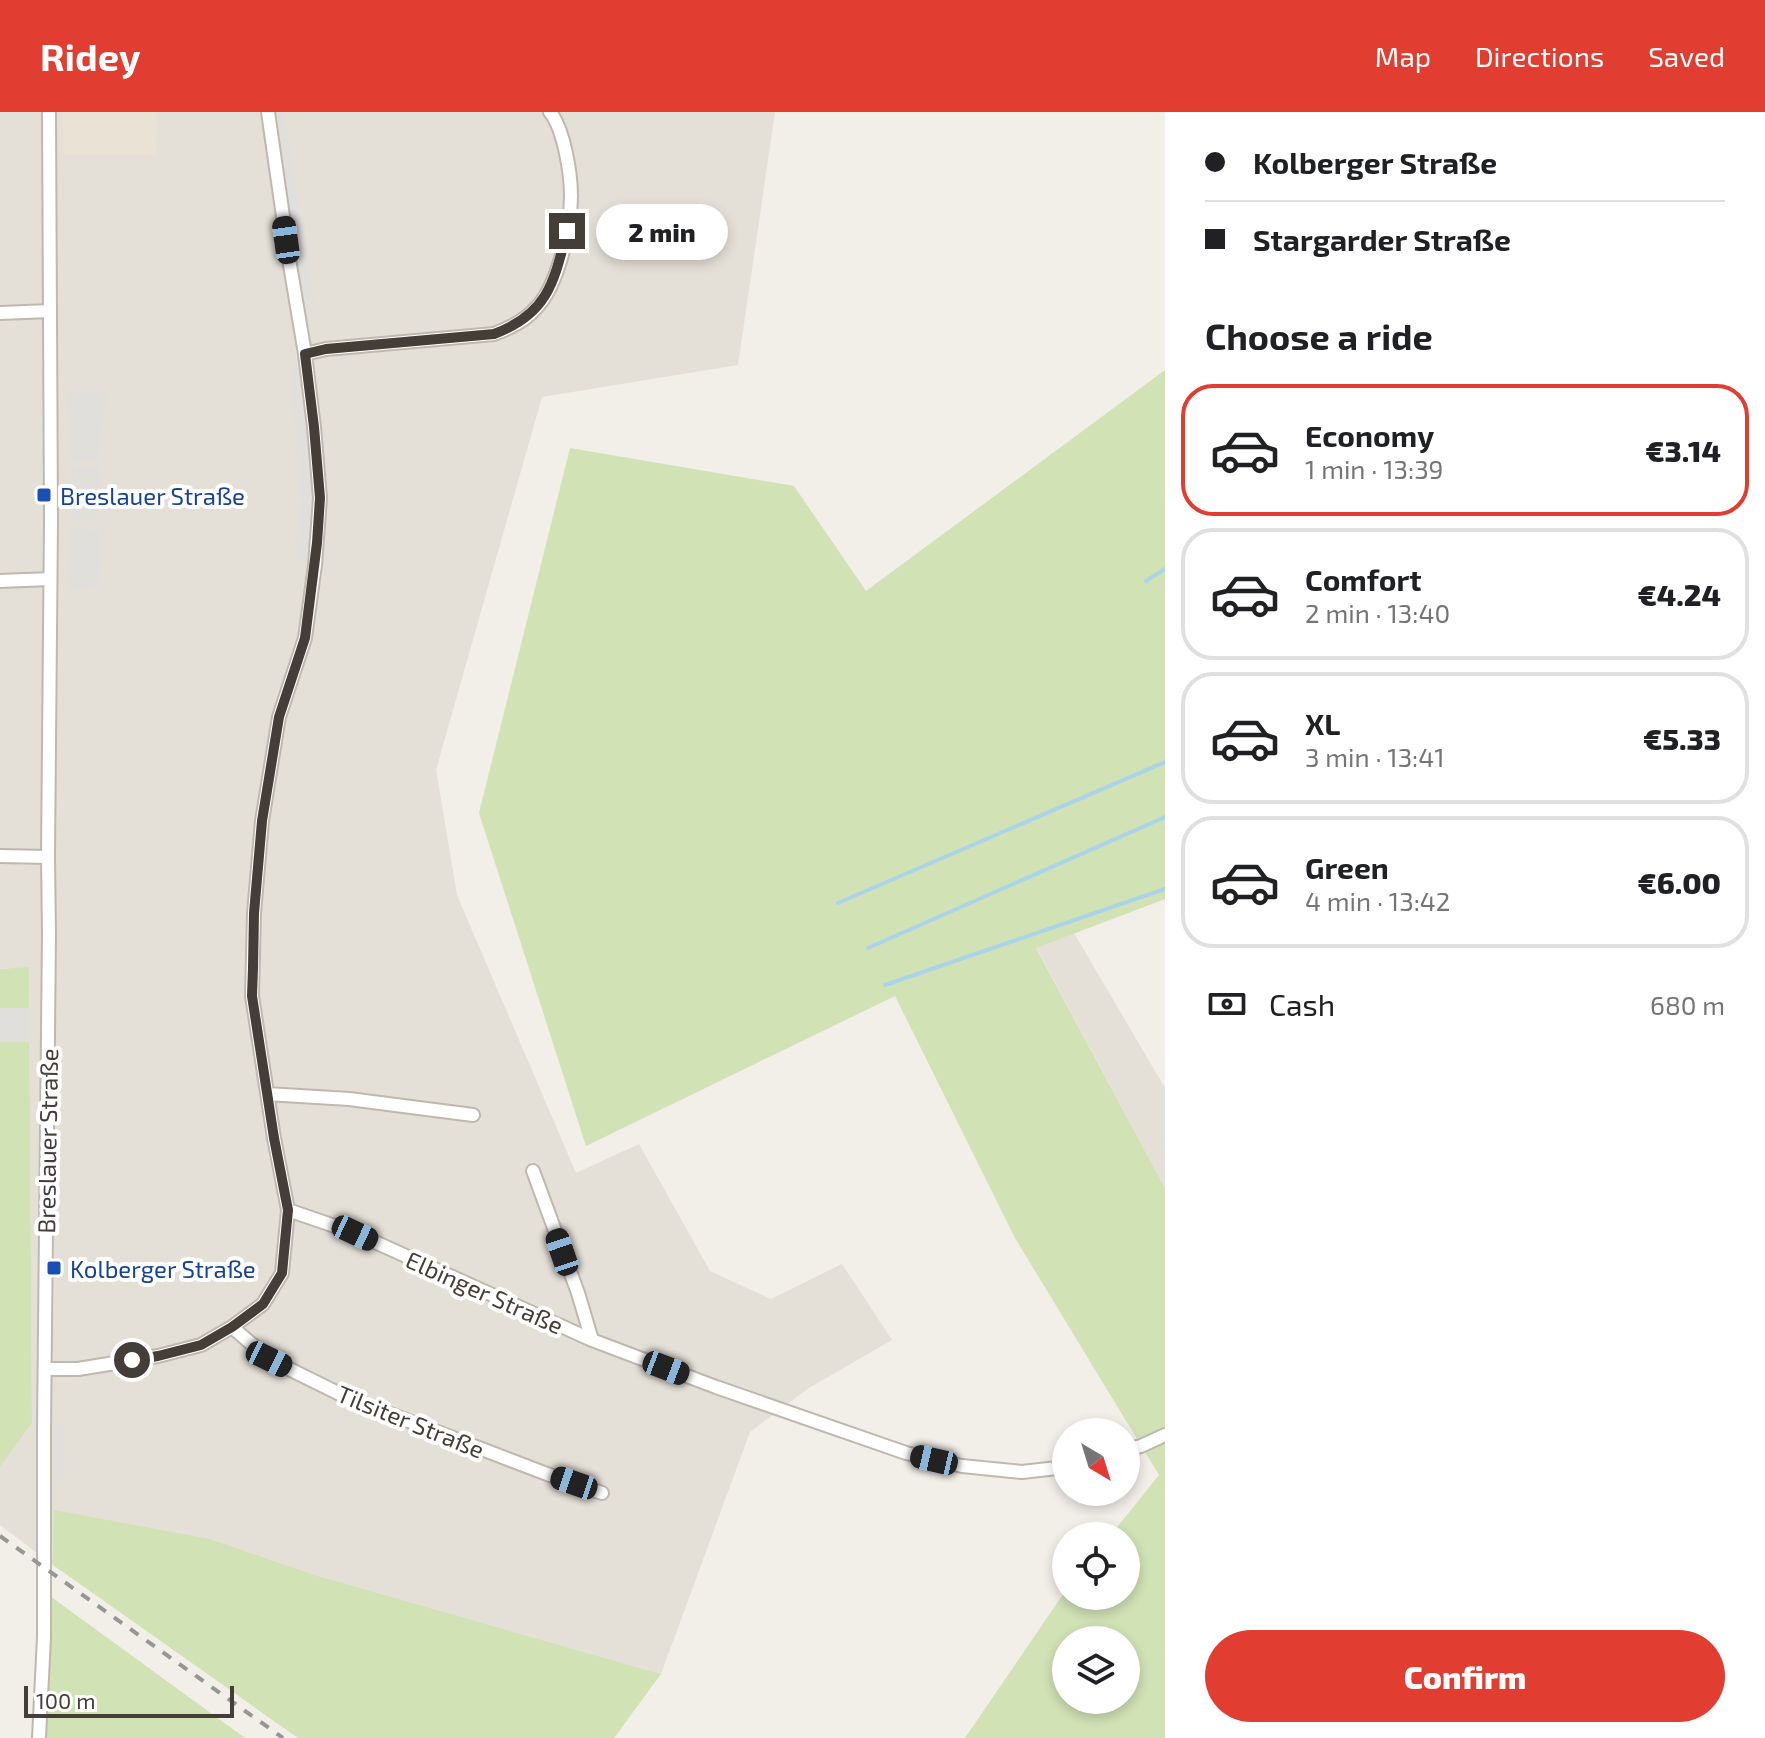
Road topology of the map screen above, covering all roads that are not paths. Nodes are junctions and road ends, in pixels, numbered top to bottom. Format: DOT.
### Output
graph roads {
  1 [pos="49,112"];
  2 [pos="268,112"];
  3 [pos="550,112"];
  4 [pos="50,311"];
  5 [pos="0,313"];
  6 [pos="305,354"];
  7 [pos="50,579"];
  8 [pos="0,581"];
  9 [pos="0,856"];
  10 [pos="48,857"];
  11 [pos="267,1094"];
  12 [pos="473,1115"];
  13 [pos="533,1171"];
  14 [pos="288,1210"];
  15 [pos="232,1327"];
  16 [pos="592,1340"];
  17 [pos="45,1369"];
  18 [pos="1165,1435"];
  19 [pos="1140,1446"];
  20 [pos="1052,1469"];
  21 [pos="602,1493"];
  22 [pos="39,1738"];
  1 -- 4 [label="street, Breslauer Straße"];
  2 -- 6 [label="street"];
  3 -- 6 [label="street"];
  4 -- 5 [label="street"];
  4 -- 7 [label="street, Breslauer Straße"];
  6 -- 11 [label="street"];
  7 -- 8 [label="street"];
  7 -- 10 [label="street, Breslauer Straße"];
  9 -- 10 [label="street"];
  10 -- 17 [label="street, Breslauer Straße"];
  11 -- 12 [label="street"];
  11 -- 14 [label="street"];
  13 -- 16 [label="street"];
  14 -- 15 [label="street"];
  14 -- 16 [label="street, Elbinger Straße"];
  15 -- 17 [label="street"];
  15 -- 21 [label="street, Tilsiter Straße"];
  16 -- 20 [label="street, Elbinger Straße"];
  17 -- 22 [label="street, Breslauer Straße"];
  18 -- 19 [label="street"];
}
